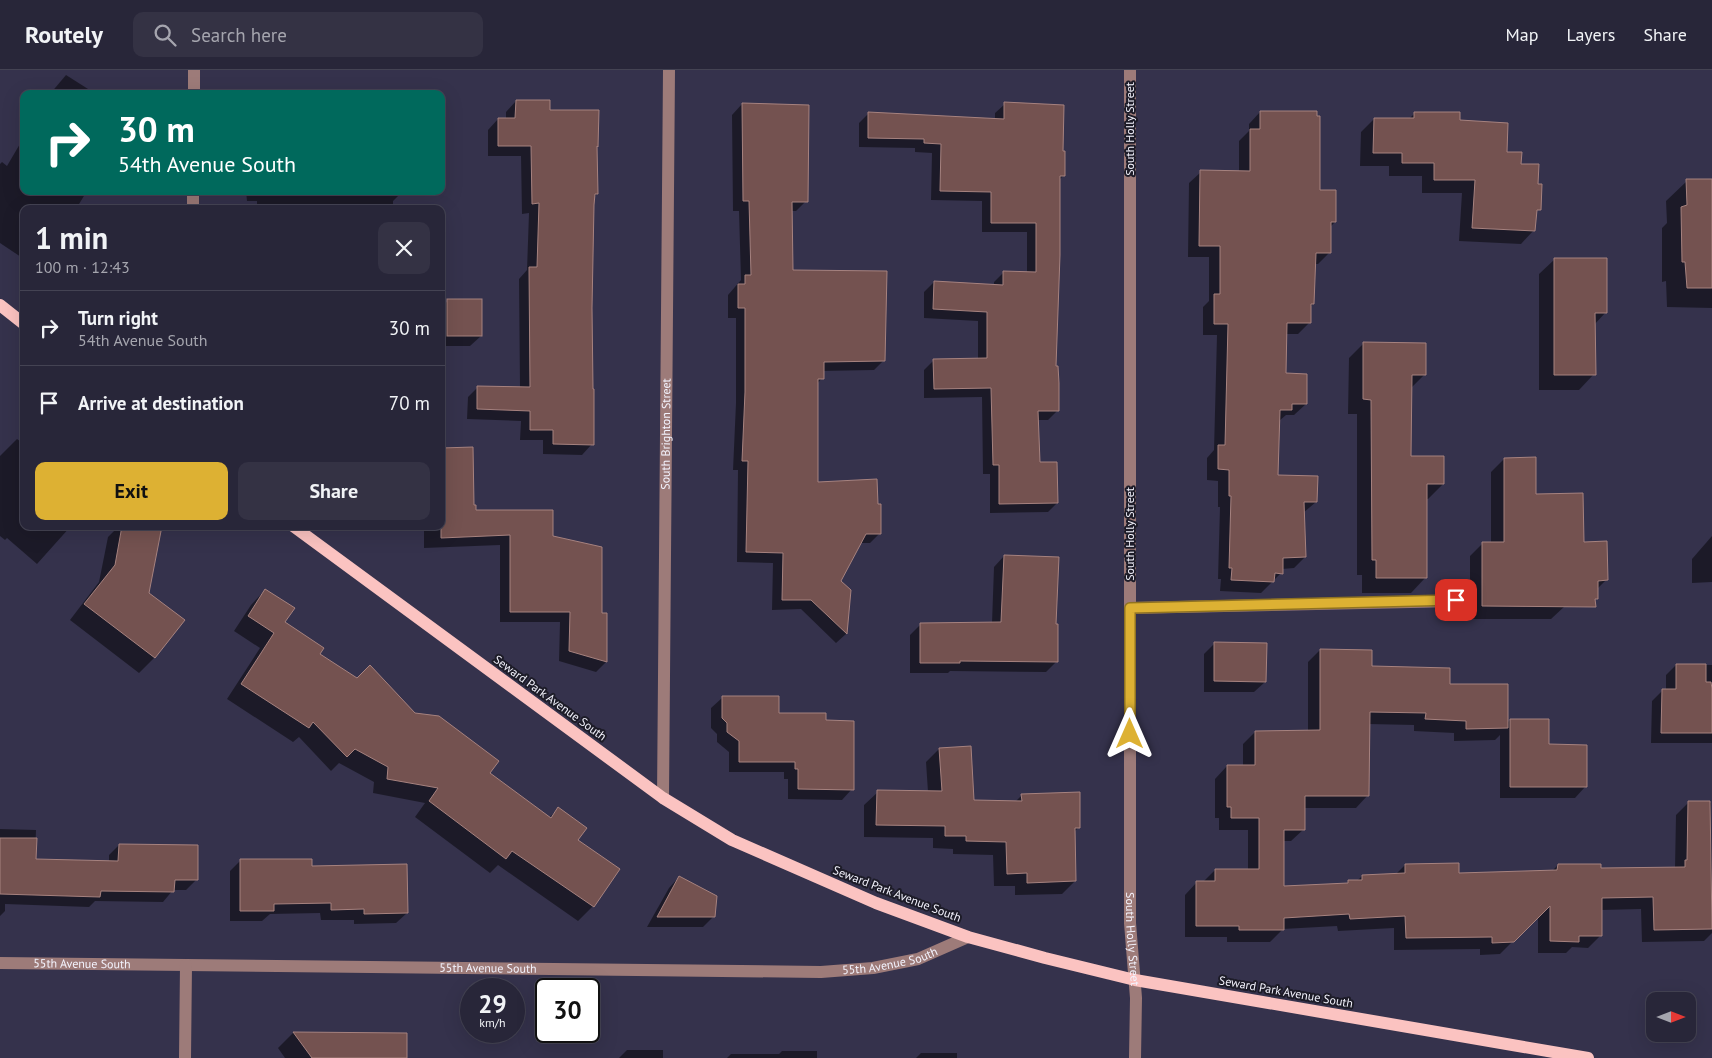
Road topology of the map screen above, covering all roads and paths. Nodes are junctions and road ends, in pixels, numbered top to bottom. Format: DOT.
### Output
graph roads {
  1 [pos="194,70"];
  2 [pos="669,70"];
  3 [pos="1130,70"];
  4 [pos="194,90"];
  5 [pos="0,306"];
  6 [pos="20,321"];
  7 [pos="298,530"];
  8 [pos="1456,600"];
  9 [pos="1130,608"];
  10 [pos="663,798"];
  11 [pos="968,937"];
  12 [pos="0,963"];
  13 [pos="186,965"];
  14 [pos="1134,980"];
  15 [pos="185,1058"];
  16 [pos="1135,1058"];
  17 [pos="1588,1058"];
  1 -- 4 [label="street"];
  2 -- 10 [label="street, South Brighton Street"];
  3 -- 9 [label="street, South Holly Street"];
  5 -- 6 [label="main road"];
  7 -- 10 [label="main road, Seward Park Avenue South"];
  8 -- 9 [label="street"];
  9 -- 14 [label="street, South Holly Street"];
  10 -- 11 [label="main road, Seward Park Avenue South"];
  11 -- 13 [label="street, 55th Avenue South"];
  11 -- 14 [label="main road, Seward Park Avenue South"];
  12 -- 13 [label="street, 55th Avenue South"];
  13 -- 15 [label="street"];
  14 -- 16 [label="street, South Holly Street"];
  14 -- 17 [label="main road, Seward Park Avenue South"];
}
